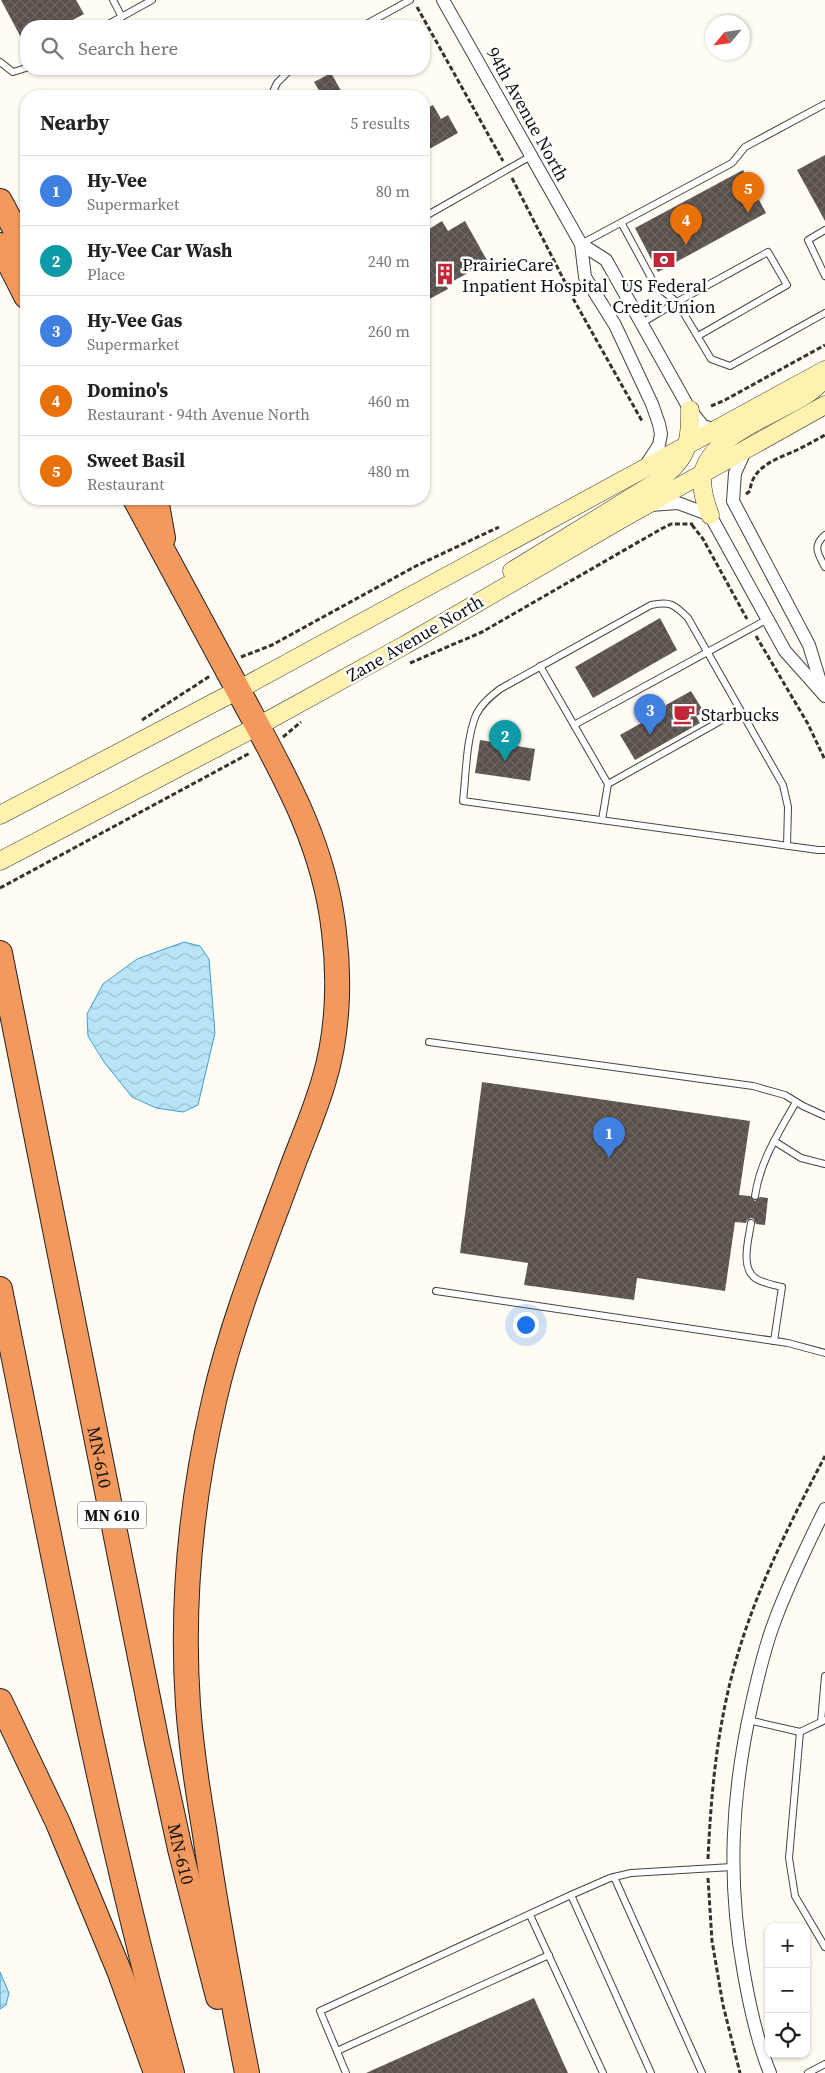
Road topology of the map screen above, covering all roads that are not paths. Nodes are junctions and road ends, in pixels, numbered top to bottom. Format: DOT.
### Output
graph roads {
  1 [pos="112,0"];
  2 [pos="152,0"];
  3 [pos="410,0"];
  4 [pos="444,0"];
  5 [pos="122,17"];
  6 [pos="116,20"];
  7 [pos="374,20"];
  8 [pos="0,62"];
  9 [pos="20,70"];
  10 [pos="285,75"];
  11 [pos="273,90"];
  12 [pos="825,104"];
  13 [pos="531,156"];
  14 [pos="0,201"];
  15 [pos="430,214"];
  16 [pos="622,224"];
  17 [pos="825,230"];
  18 [pos="20,239"];
  19 [pos="581,244"];
  20 [pos="0,245"];
  21 [pos="825,276"];
  22 [pos="20,284"];
  23 [pos="678,302"];
  24 [pos="825,312"];
  25 [pos="642,323"];
  26 [pos="698,336"];
  27 [pos="825,370"];
  28 [pos="825,379"];
  29 [pos="825,405"];
  30 [pos="690,410"];
  31 [pos="715,430"];
  32 [pos="688,445"];
  33 [pos="746,449"];
  34 [pos="644,469"];
  35 [pos="703,474"];
  36 [pos="138,505"];
  37 [pos="157,505"];
  38 [pos="648,505"];
  39 [pos="705,518"];
  40 [pos="825,535"];
  41 [pos="165,555"];
  42 [pos="825,567"];
  43 [pos="768,619"];
  44 [pos="411,642"];
  45 [pos="706,652"];
  46 [pos="540,666"];
  47 [pos="238,690"];
  48 [pos="740,710"];
  49 [pos="574,725"];
  50 [pos="258,726"];
  51 [pos="608,784"];
  52 [pos="6,812"];
  53 [pos="602,820"];
  54 [pos="787,846"];
  55 [pos="825,850"];
  56 [pos="0,862"];
  57 [pos="0,954"];
  58 [pos="429,1042"];
  59 [pos="796,1102"];
  60 [pos="825,1116"];
  61 [pos="774,1141"];
  62 [pos="825,1164"];
  63 [pos="755,1196"];
  64 [pos="751,1224"];
  65 [pos="0,1289"];
  66 [pos="436,1291"];
  67 [pos="774,1341"];
  68 [pos="825,1353"];
  69 [pos="825,1509"];
  70 [pos="825,1676"];
  71 [pos="0,1701"];
  72 [pos="748,1720"];
  73 [pos="823,1721"];
  74 [pos="800,1732"];
  75 [pos="0,1736"];
  76 [pos="58,1823"];
  77 [pos="732,1867"];
  78 [pos="614,1877"];
  79 [pos="571,1895"];
  80 [pos="530,1915"];
  81 [pos="825,1947"];
  82 [pos="549,1955"];
  83 [pos="336,2051"];
  84 [pos="825,2064"];
  85 [pos="156,2073"];
  86 [pos="172,2073"];
  87 [pos="240,2073"];
  88 [pos="247,2073"];
  89 [pos="346,2073"];
  90 [pos="603,2073"];
  91 [pos="651,2073"];
  92 [pos="702,2073"];
  93 [pos="770,2073"];
  94 [pos="808,2073"];
  1 -- 5 [label="lane"];
  2 -- 5 [label="lane"];
  3 -- 7 [label="lane"];
  4 -- 13 [label="street, 94th Avenue North"];
  5 -- 6 [label="lane"];
  8 -- 9 [label="lane"];
  10 -- 11 [label="lane"];
  12 -- 16 [label="lane"];
  13 -- 15 [label="lane"];
  13 -- 19 [label="street, 94th Avenue North"];
  14 -- 18 [label="highway"];
  16 -- 19 [label="lane"];
  16 -- 23 [label="lane"];
  17 -- 21 [label="lane"];
  19 -- 25 [label="street"];
  19 -- 34 [label="street"];
  20 -- 22 [label="highway"];
  23 -- 25 [label="lane"];
  23 -- 26 [label="lane"];
  23 -- 26 [label="lane"];
  24 -- 26 [label="lane"];
  25 -- 30 [label="street"];
  27 -- 31 [label="main road, Zane Avenue North"];
  28 -- 35 [label="main road"];
  29 -- 33 [label="main road, Zane Avenue North"];
  30 -- 31 [label="street"];
  30 -- 32 [label="main road"];
  31 -- 32 [label="main road, Zane Avenue North"];
  32 -- 34 [label="main road, Zane Avenue North"];
  32 -- 44 [label="main road"];
  33 -- 35 [label="main road, Zane Avenue North"];
  33 -- 43 [label="street"];
  34 -- 47 [label="main road, Zane Avenue North"];
  35 -- 38 [label="main road, Zane Avenue North"];
  35 -- 39 [label="main road"];
  36 -- 41 [label="highway"];
  37 -- 41 [label="highway"];
  38 -- 39 [label="street"];
  38 -- 44 [label="main road, Zane Avenue North"];
  39 -- 43 [label="street"];
  40 -- 42 [label="lane"];
  41 -- 47 [label="highway"];
  43 -- 45 [label="lane"];
  44 -- 50 [label="main road, Zane Avenue North"];
  45 -- 46 [label="lane"];
  45 -- 48 [label="lane"];
  45 -- 49 [label="lane"];
  46 -- 49 [label="lane"];
  46 -- 53 [label="lane"];
  47 -- 50 [label="highway"];
  47 -- 52 [label="main road, Zane Avenue North"];
  48 -- 51 [label="lane"];
  48 -- 54 [label="lane"];
  49 -- 51 [label="lane"];
  50 -- 56 [label="main road, Zane Avenue North"];
  50 -- 88 [label="highway"];
  51 -- 53 [label="lane"];
  53 -- 54 [label="lane"];
  54 -- 55 [label="lane"];
  57 -- 87 [label="highway, MN-610 / MN 610"];
  58 -- 59 [label="lane"];
  59 -- 60 [label="lane"];
  59 -- 61 [label="lane"];
  61 -- 62 [label="lane"];
  61 -- 63 [label="lane"];
  64 -- 67 [label="lane"];
  65 -- 86 [label="highway"];
  66 -- 67 [label="lane"];
  67 -- 68 [label="lane"];
  69 -- 72 [label="street"];
  70 -- 73 [label="lane"];
  71 -- 76 [label="highway"];
  72 -- 74 [label="lane"];
  72 -- 77 [label="street"];
  73 -- 74 [label="lane"];
  74 -- 81 [label="lane"];
  75 -- 76 [label="highway"];
  76 -- 85 [label="highway"];
  77 -- 78 [label="lane"];
  77 -- 93 [label="street"];
  78 -- 79 [label="lane"];
  78 -- 92 [label="lane"];
  79 -- 80 [label="lane"];
  79 -- 91 [label="lane"];
  80 -- 82 [label="lane"];
  80 -- 83 [label="lane"];
  82 -- 83 [label="lane"];
  82 -- 90 [label="lane"];
  83 -- 89 [label="lane"];
  84 -- 94 [label="lane"];
}
